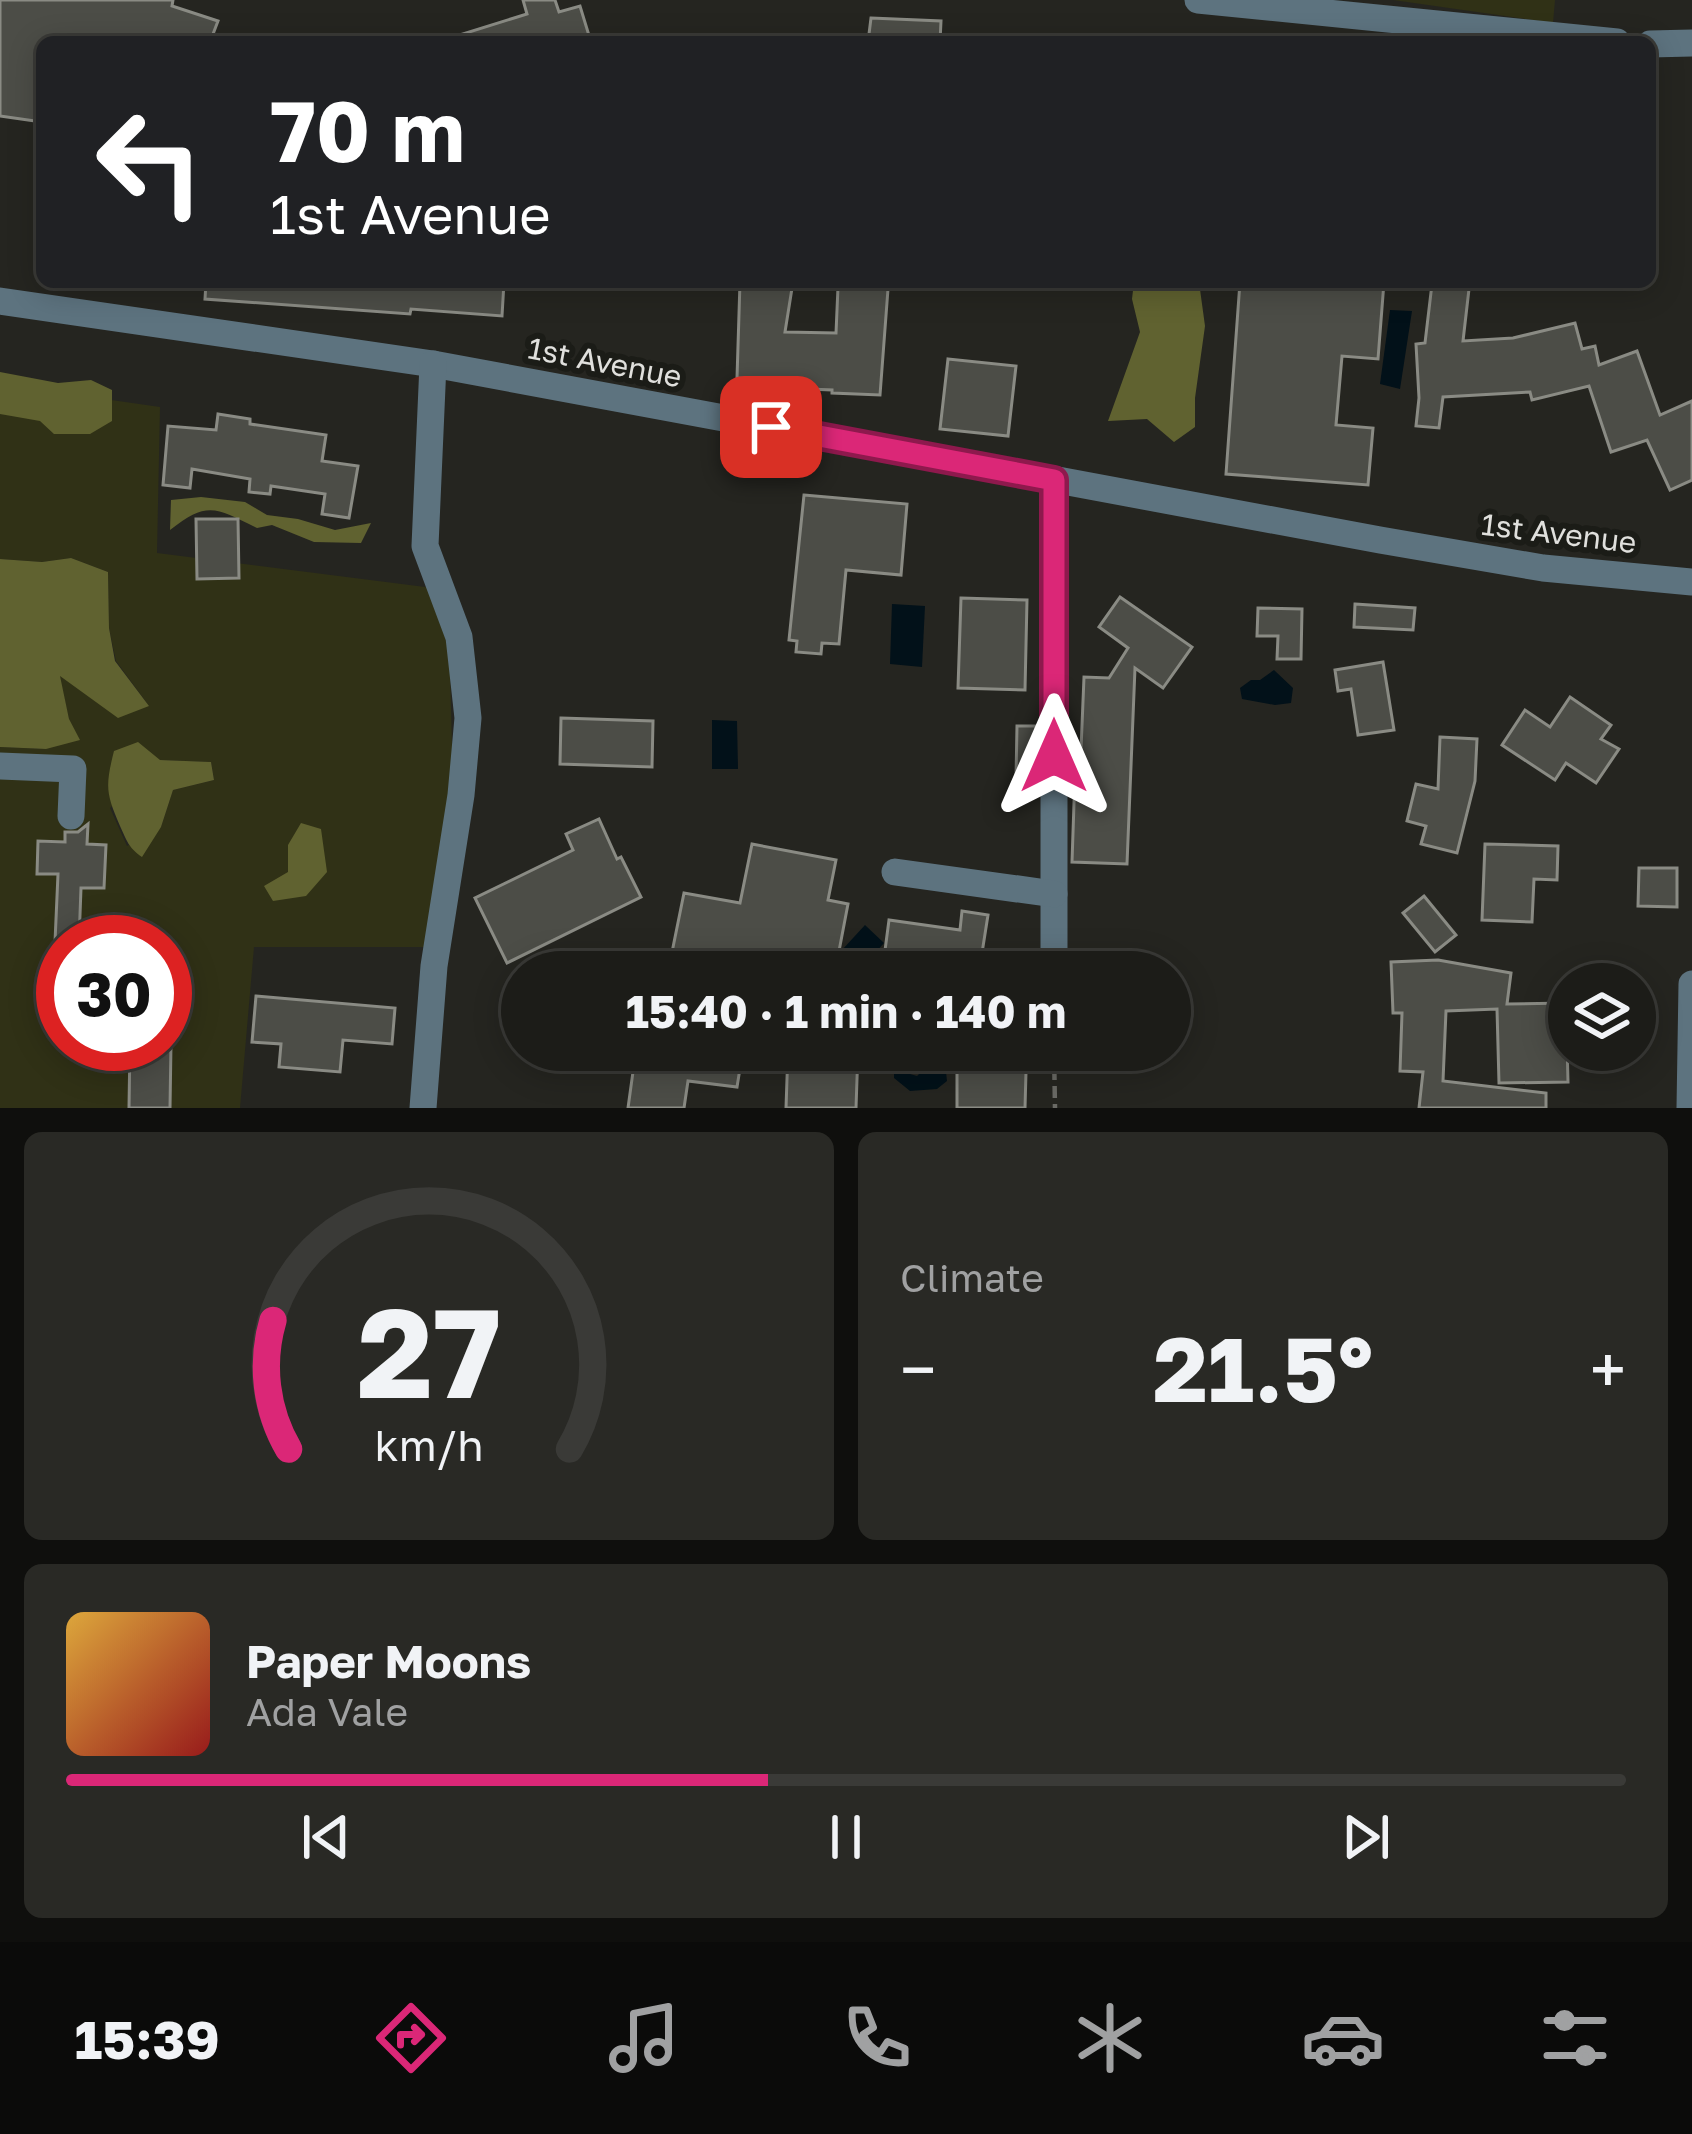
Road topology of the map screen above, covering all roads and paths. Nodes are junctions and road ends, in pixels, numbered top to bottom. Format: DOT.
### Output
graph roads {
  1 [pos="1198,0"];
  2 [pos="1557,36"];
  3 [pos="1692,43"];
  4 [pos="1656,44"];
  5 [pos="0,301"];
  6 [pos="434,364"];
  7 [pos="1054,480"];
  8 [pos="1692,582"];
  9 [pos="0,766"];
  10 [pos="71,816"];
  11 [pos="895,872"];
  12 [pos="1054,894"];
  13 [pos="1054,951"];
  14 [pos="1692,984"];
  15 [pos="1054,1071"];
  16 [pos="423,1108"];
  17 [pos="1055,1108"];
  18 [pos="1690,1108"];
  1 -- 2 [label="street"];
  3 -- 4 [label="street"];
  5 -- 6 [label="street, 1st Avenue"];
  6 -- 7 [label="street, 1st Avenue"];
  6 -- 16 [label="street"];
  7 -- 8 [label="street, 1st Avenue"];
  7 -- 12 [label="street"];
  9 -- 10 [label="street"];
  11 -- 12 [label="street"];
  12 -- 13 [label="street"];
  14 -- 18 [label="street"];
  15 -- 17 [label="path"];
}
